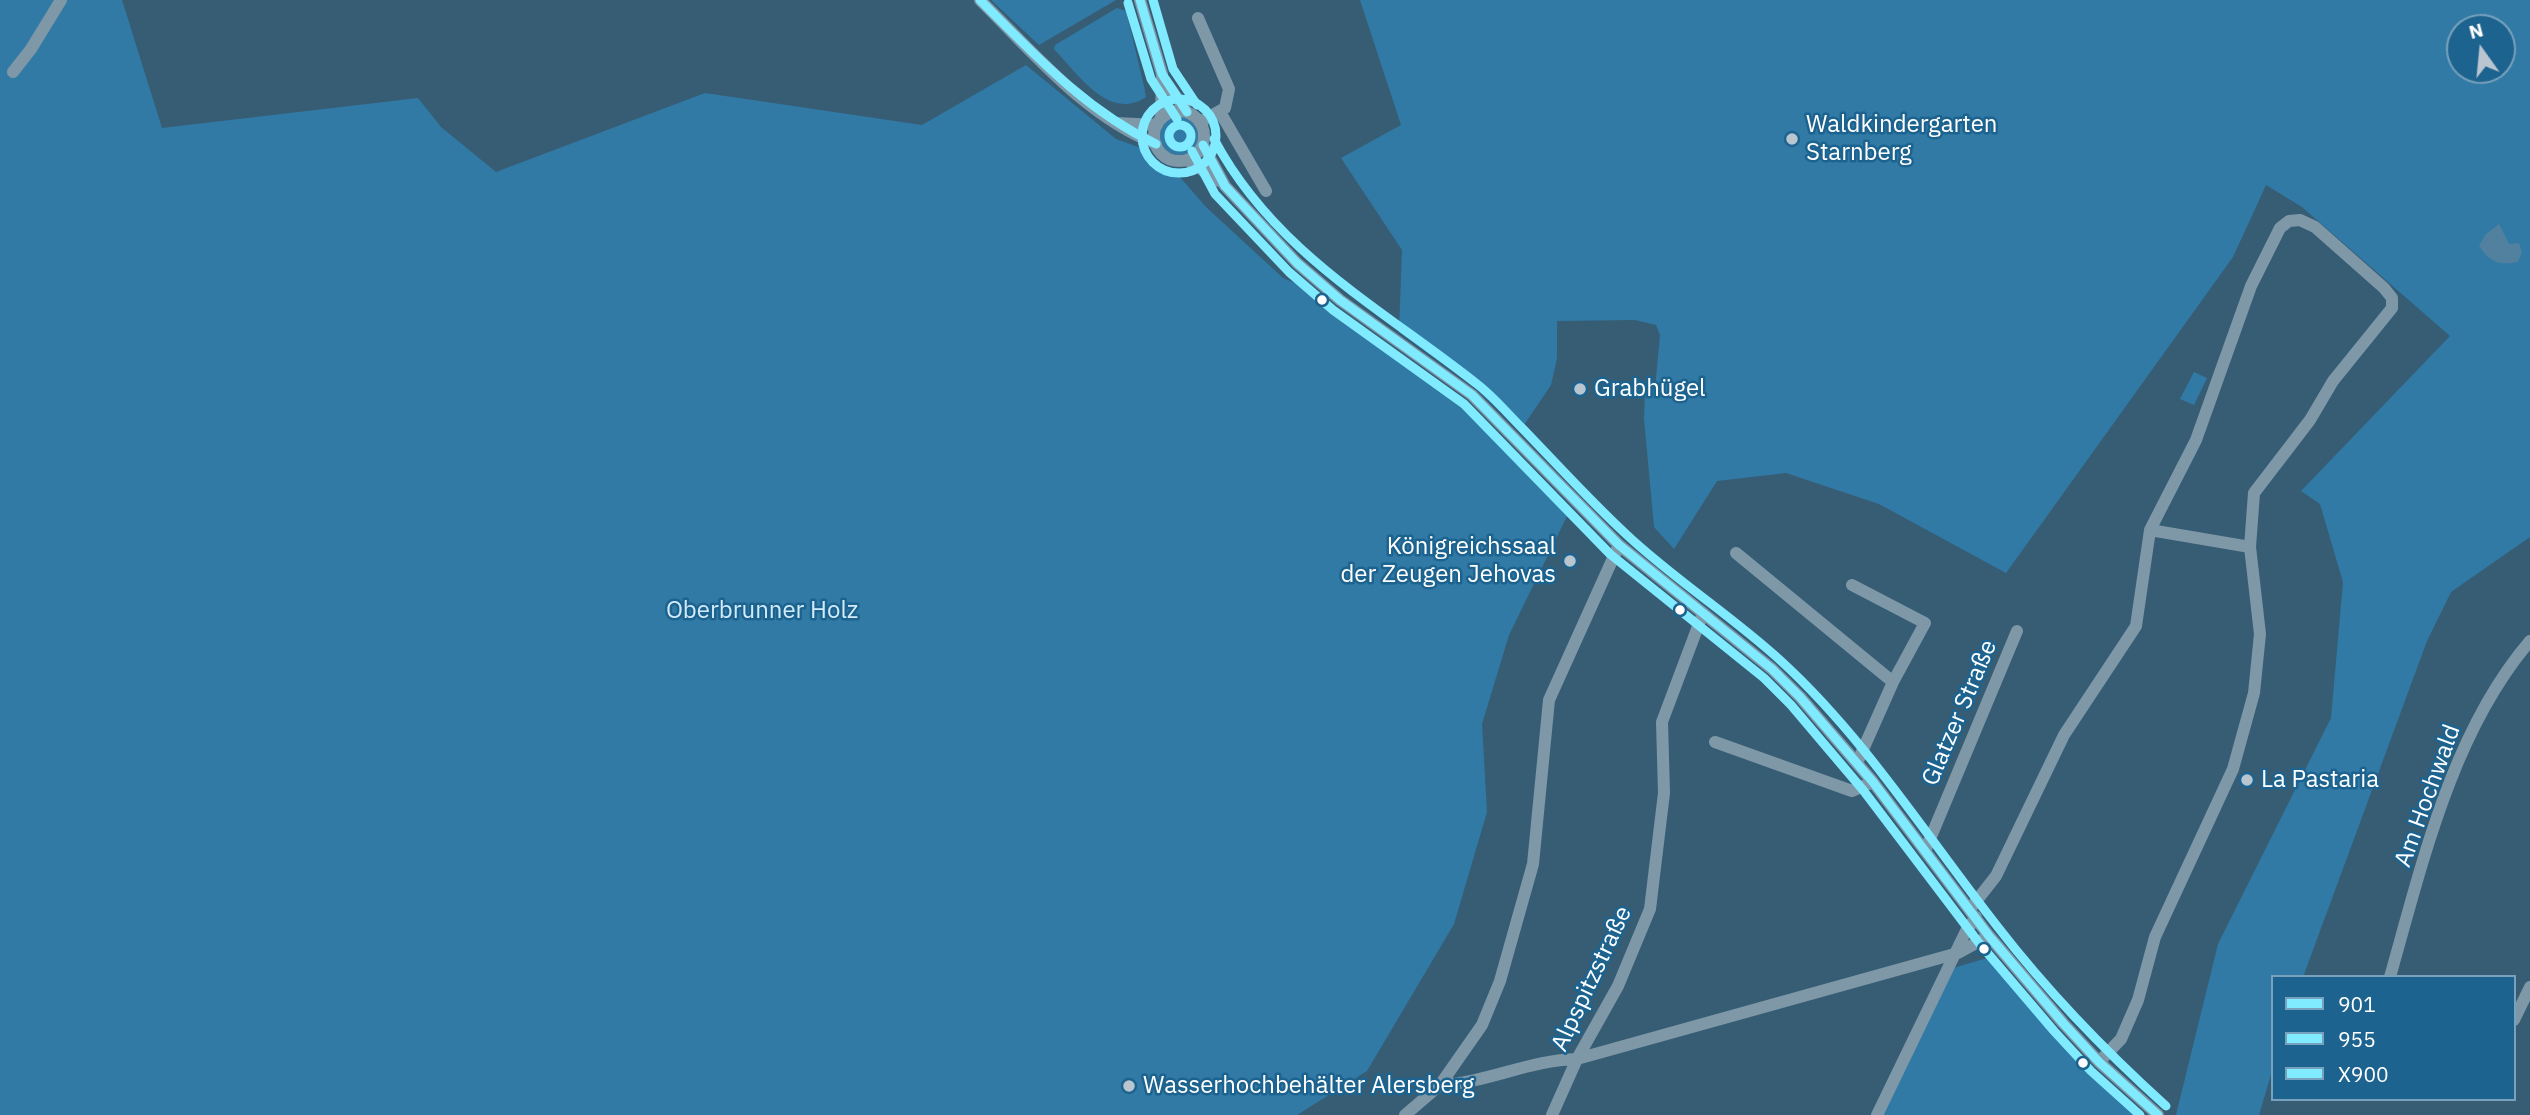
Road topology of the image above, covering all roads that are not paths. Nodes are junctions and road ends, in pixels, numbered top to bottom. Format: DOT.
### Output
graph roads {
  1 [pos="61,0"];
  2 [pos="980,0"];
  3 [pos="1140,0"];
  4 [pos="1198,18"];
  5 [pos="13,72"];
  6 [pos="1162,74"];
  7 [pos="1187,112"];
  8 [pos="1220,113"];
  9 [pos="1112,122"];
  10 [pos="1159,122"];
  11 [pos="1200,122"];
  12 [pos="1156,144"];
  13 [pos="1203,145"];
  14 [pos="1187,160"];
  15 [pos="1225,186"];
  16 [pos="1266,191"];
  17 [pos="2150,530"];
  18 [pos="1619,545"];
  19 [pos="2250,547"];
  20 [pos="1736,553"];
  21 [pos="1852,585"];
  22 [pos="1703,613"];
  23 [pos="2017,631"];
  24 [pos="2530,641"];
  25 [pos="1894,682"];
  26 [pos="1715,742"];
  27 [pos="1857,763"];
  28 [pos="1873,782"];
  29 [pos="1925,850"];
  30 [pos="1973,913"];
  31 [pos="1989,936"];
  32 [pos="1958,953"];
  33 [pos="2391,975"];
  34 [pos="2530,987"];
  35 [pos="2516,1016"];
  36 [pos="1577,1059"];
  37 [pos="2099,1062"];
  38 [pos="1440,1085"];
  39 [pos="1405,1115"];
  40 [pos="1552,1115"];
  41 [pos="1877,1115"];
  42 [pos="2158,1115"];
  1 -- 5 [label="street"];
  2 -- 9 [label="street"];
  3 -- 6 [label="street"];
  4 -- 8 [label="street"];
  6 -- 7 [label="street"];
  6 -- 10 [label="street"];
  7 -- 10 [label="street"];
  7 -- 11 [label="street"];
  8 -- 11 [label="street"];
  8 -- 16 [label="street"];
  9 -- 10 [label="street"];
  9 -- 12 [label="street"];
  10 -- 12 [label="street"];
  11 -- 13 [label="street"];
  12 -- 14 [label="street"];
  13 -- 14 [label="street"];
  13 -- 15 [label="street"];
  14 -- 15 [label="street"];
  15 -- 18 [label="street"];
  17 -- 19 [label="street"];
  17 -- 19 [label="street"];
  17 -- 30 [label="street"];
  18 -- 22 [label="street"];
  18 -- 38 [label="street"];
  19 -- 37 [label="street"];
  20 -- 25 [label="street"];
  21 -- 25 [label="street"];
  22 -- 27 [label="street"];
  22 -- 36 [label="street, Alpspitzstraße"];
  23 -- 29 [label="street, Glatzer Straße"];
  24 -- 33 [label="street, Am Hochwald"];
  25 -- 27 [label="street"];
  26 -- 28 [label="street"];
  27 -- 28 [label="street"];
  28 -- 29 [label="street"];
  29 -- 30 [label="street"];
  30 -- 31 [label="street"];
  30 -- 32 [label="street"];
  31 -- 32 [label="street"];
  31 -- 37 [label="street"];
  32 -- 36 [label="street"];
  32 -- 41 [label="street"];
  34 -- 35 [label="street"];
  36 -- 38 [label="street"];
  36 -- 40 [label="street, Alpspitzstraße"];
  37 -- 42 [label="street"];
  38 -- 39 [label="street"];
}
